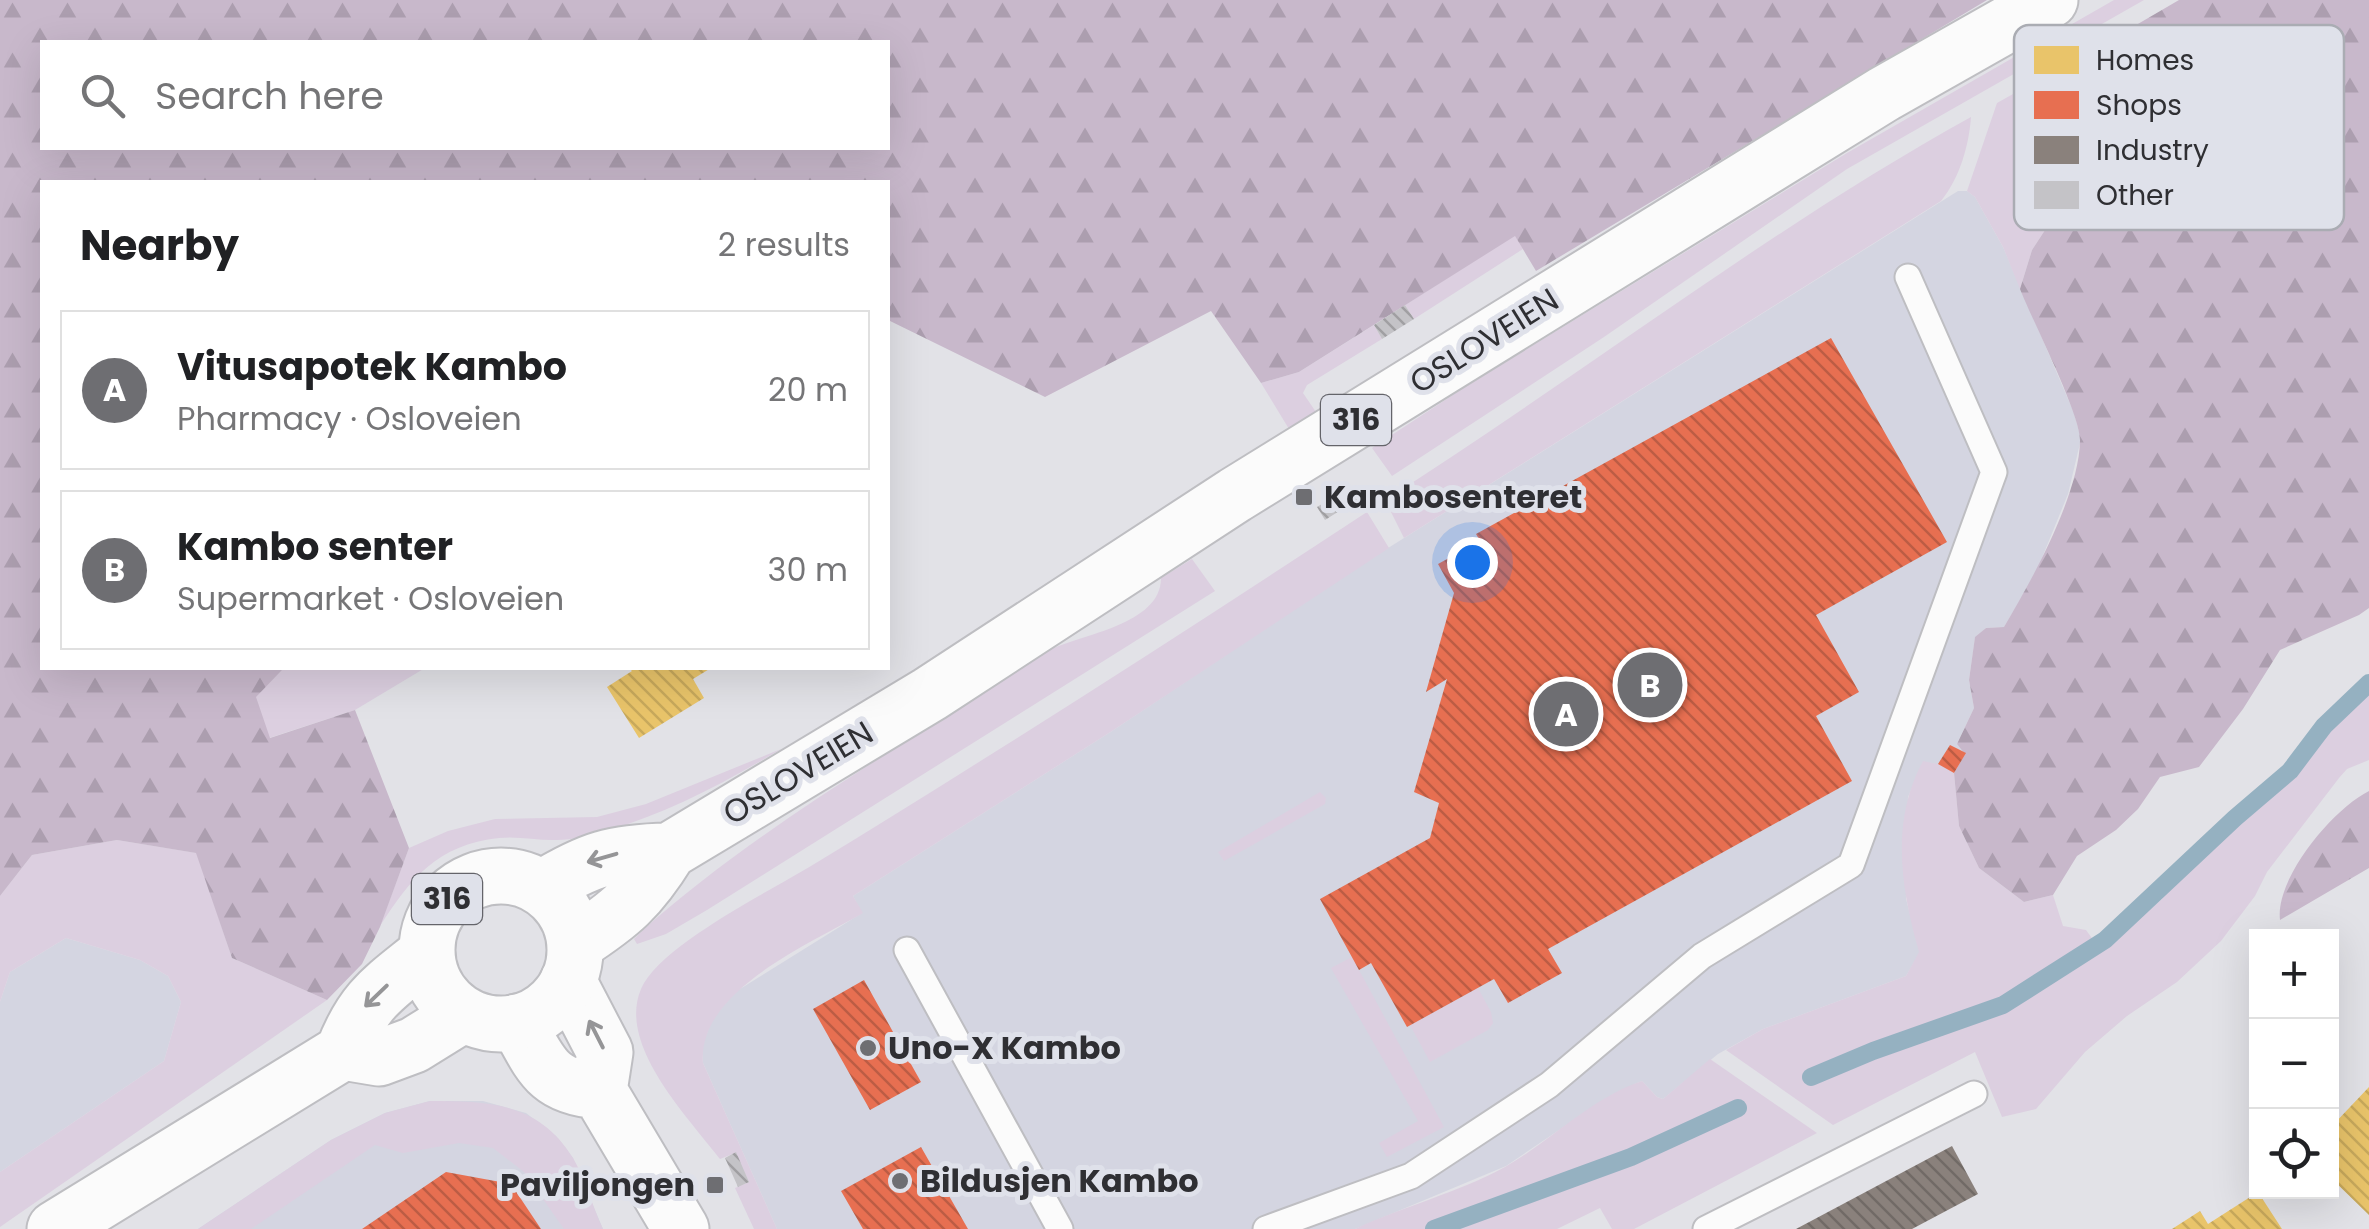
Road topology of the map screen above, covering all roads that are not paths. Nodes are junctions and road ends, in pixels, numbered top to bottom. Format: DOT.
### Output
graph roads {
  1 [pos="2050,0"];
  2 [pos="1908,277"];
  3 [pos="669,851"];
  4 [pos="542,888"];
  5 [pos="907,950"];
  6 [pos="427,953"];
  7 [pos="572,963"];
  8 [pos="464,1014"];
  9 [pos="517,1022"];
  10 [pos="343,1052"];
  11 [pos="599,1091"];
  12 [pos="1974,1094"];
  13 [pos="54,1229"];
  14 [pos="681,1229"];
  15 [pos="1060,1229"];
  16 [pos="1266,1229"];
  17 [pos="1706,1229"];
  1 -- 3 [label="main road, OSLOVEIEN / 316"];
  2 -- 16 [label="lane"];
  3 -- 4 [label="main road, OSLOVEIEN / 316, one-way"];
  3 -- 7 [label="main road, OSLOVEIEN / 316"];
  4 -- 6 [label="main road, 316"];
  4 -- 7 [label="main road"];
  5 -- 15 [label="lane"];
  6 -- 8 [label="main road, 316"];
  6 -- 10 [label="main road, 316, one-way"];
  7 -- 9 [label="main road, 316"];
  11 -- 7 [label="main road, one-way"];
  8 -- 9 [label="main road"];
  8 -- 10 [label="main road"];
  9 -- 11 [label="main road"];
  10 -- 13 [label="main road"];
  11 -- 14 [label="main road"];
  12 -- 17 [label="lane"];
}
